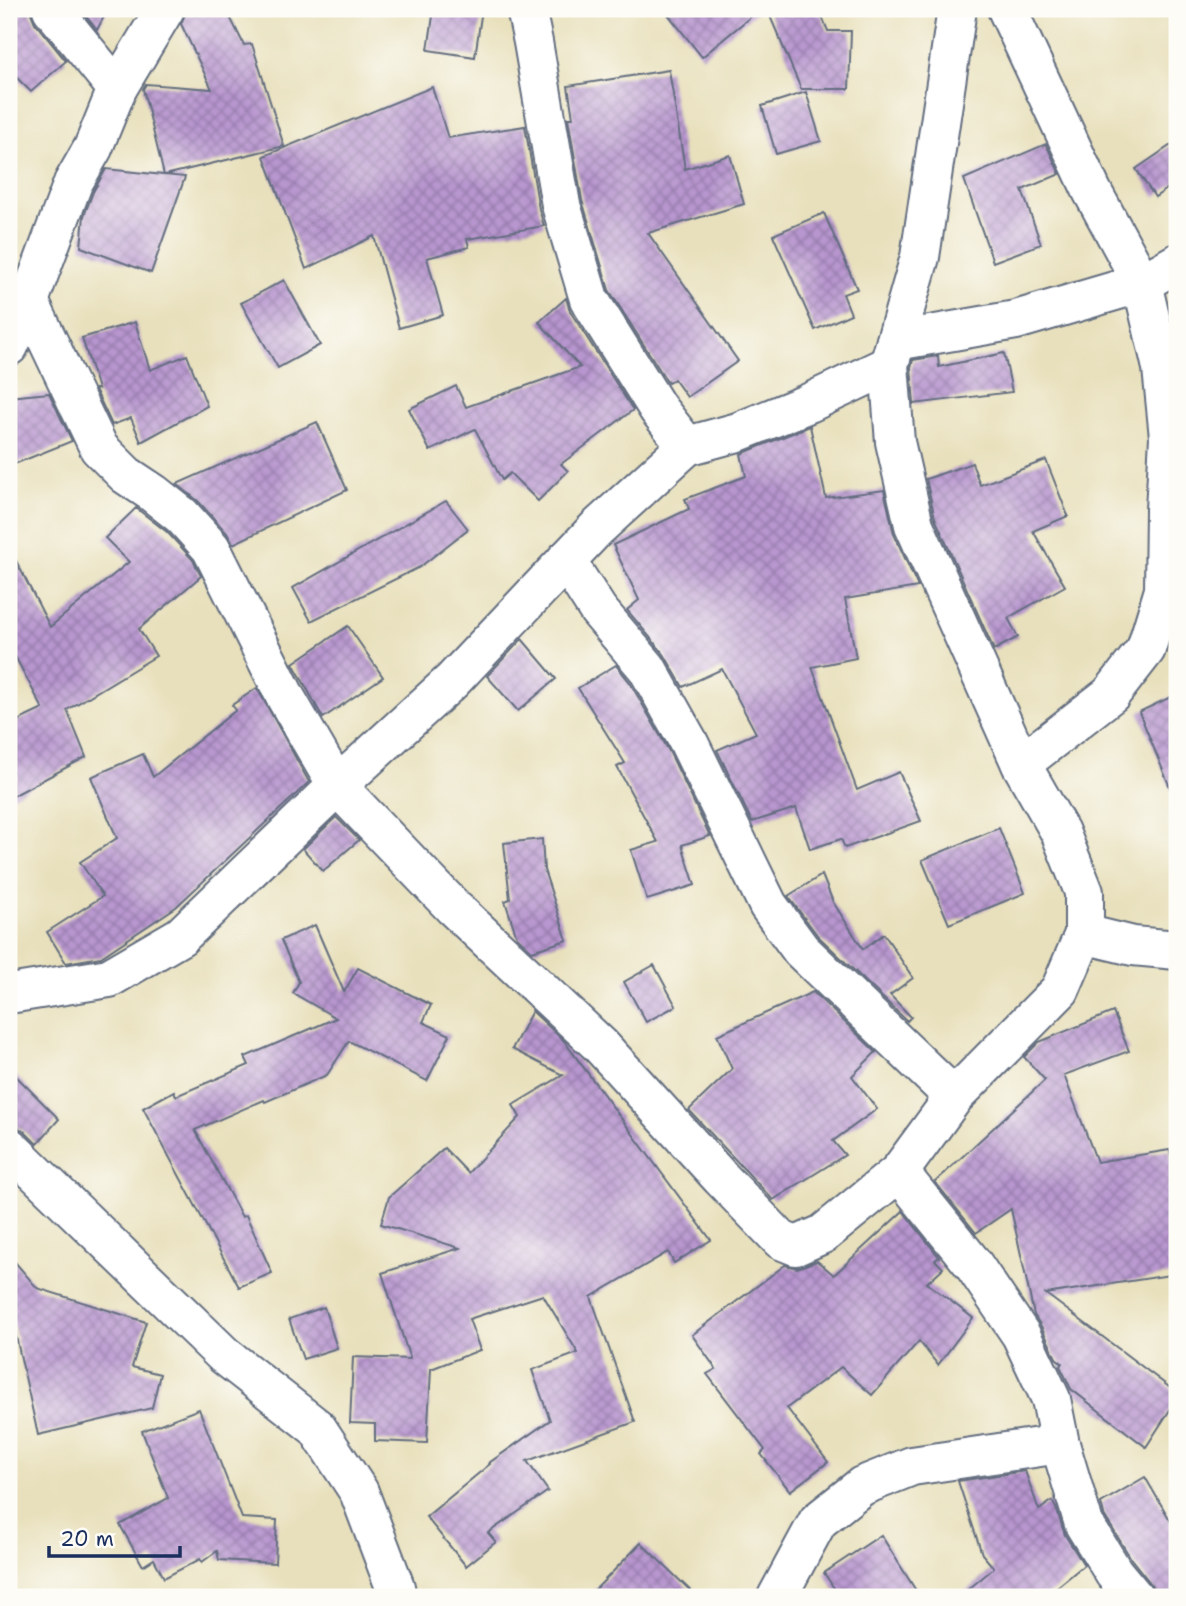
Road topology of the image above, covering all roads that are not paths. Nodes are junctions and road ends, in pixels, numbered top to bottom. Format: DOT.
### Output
graph roads {
  1 [pos="52,9"];
  2 [pos="165,9"];
  3 [pos="526,9"];
  4 [pos="957,9"];
  5 [pos="1007,9"];
  6 [pos="117,89"];
  7 [pos="1177,263"];
  8 [pos="1142,283"];
  9 [pos="29,301"];
  10 [pos="9,346"];
  11 [pos="893,353"];
  12 [pos="687,446"];
  13 [pos="566,560"];
  14 [pos="1021,764"];
  15 [pos="337,786"];
  16 [pos="1084,934"];
  17 [pos="1177,950"];
  18 [pos="9,994"];
  19 [pos="954,1097"];
  20 [pos="9,1147"];
  21 [pos="899,1172"];
  22 [pos="1060,1444"];
  23 [pos="397,1597"];
  24 [pos="777,1597"];
  25 [pos="1134,1597"];
  1 -- 6 [label="street"];
  2 -- 6 [label="street"];
  3 -- 12 [label="street"];
  4 -- 11 [label="street"];
  5 -- 8 [label="street"];
  6 -- 9 [label="street"];
  7 -- 8 [label="street"];
  8 -- 11 [label="street"];
  8 -- 14 [label="street"];
  9 -- 10 [label="street"];
  9 -- 15 [label="street"];
  11 -- 12 [label="street"];
  11 -- 14 [label="street"];
  12 -- 13 [label="street"];
  13 -- 15 [label="street"];
  13 -- 19 [label="street"];
  14 -- 16 [label="street"];
  15 -- 18 [label="street"];
  15 -- 21 [label="street"];
  16 -- 17 [label="street"];
  16 -- 19 [label="street"];
  19 -- 21 [label="street"];
  20 -- 23 [label="street"];
  21 -- 22 [label="street"];
  22 -- 24 [label="street"];
  22 -- 25 [label="street"];
}
